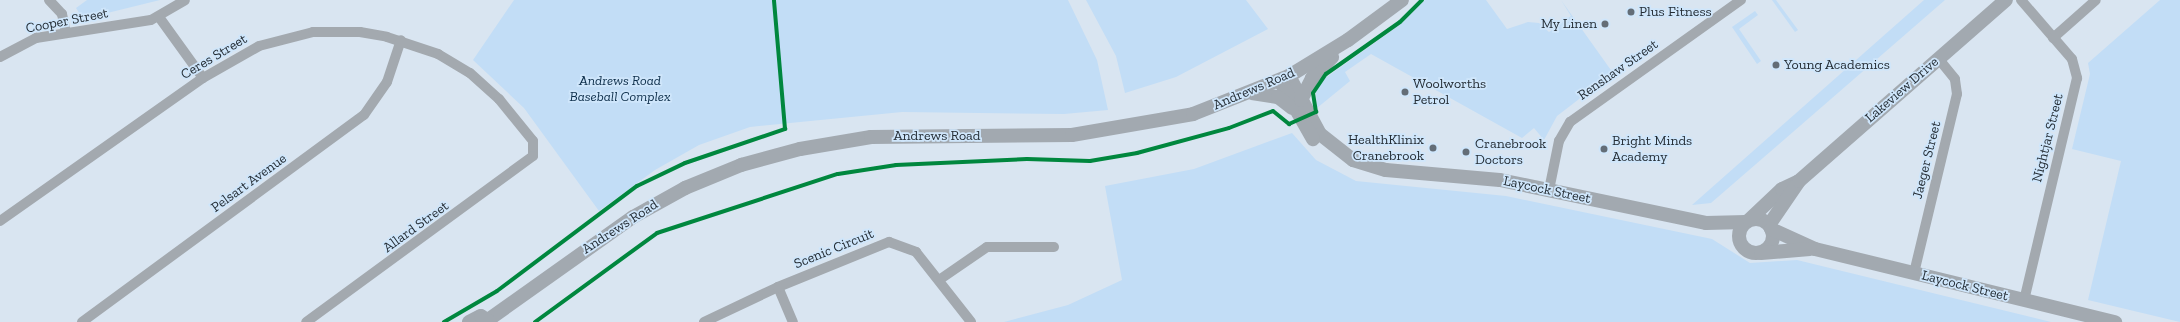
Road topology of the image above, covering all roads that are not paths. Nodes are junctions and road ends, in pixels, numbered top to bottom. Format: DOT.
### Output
graph roads {
  1 [pos="49,0"];
  2 [pos="185,0"];
  3 [pos="1402,0"];
  4 [pos="1741,0"];
  5 [pos="2006,0"];
  6 [pos="2021,0"];
  7 [pos="2096,0"];
  8 [pos="159,17"];
  9 [pos="66,33"];
  10 [pos="2053,38"];
  11 [pos="400,40"];
  12 [pos="1348,40"];
  13 [pos="0,57"];
  14 [pos="1938,58"];
  15 [pos="203,78"];
  16 [pos="1284,78"];
  17 [pos="1252,93"];
  18 [pos="1301,100"];
  19 [pos="1296,113"];
  20 [pos="534,148"];
  21 [pos="1386,170"];
  22 [pos="1799,181"];
  23 [pos="1549,190"];
  24 [pos="0,221"];
  25 [pos="1747,221"];
  26 [pos="1706,223"];
  27 [pos="1770,227"];
  28 [pos="1054,247"];
  29 [pos="1744,248"];
  30 [pos="1815,249"];
  31 [pos="1760,253"];
  32 [pos="1914,273"];
  33 [pos="939,280"];
  34 [pos="778,287"];
  35 [pos="2024,300"];
  36 [pos="489,321"];
  37 [pos="82,322"];
  38 [pos="306,322"];
  39 [pos="469,322"];
  40 [pos="704,322"];
  41 [pos="793,322"];
  42 [pos="971,322"];
  43 [pos="2115,322"];
  1 -- 9 [label="street"];
  2 -- 8 [label="street, Cooper Street"];
  3 -- 12 [label="street, Andrews Road"];
  4 -- 23 [label="street, Renshaw Street"];
  5 -- 14 [label="street, Lakeview Drive"];
  6 -- 10 [label="street, Nightjar Street"];
  7 -- 10 [label="street"];
  8 -- 9 [label="street, Cooper Street"];
  8 -- 15 [label="street"];
  9 -- 13 [label="street, Cooper Street"];
  10 -- 35 [label="street, Nightjar Street"];
  11 -- 15 [label="street, Ceres Street"];
  11 -- 20 [label="street, Ceres Street"];
  11 -- 37 [label="street, Pelsart Avenue"];
  12 -- 16 [label="street, Andrews Road"];
  12 -- 18 [label="street"];
  14 -- 22 [label="street, Lakeview Drive"];
  14 -- 32 [label="street, Jaeger Street"];
  15 -- 24 [label="street, Ceres Street"];
  16 -- 17 [label="street, Andrews Road"];
  16 -- 18 [label="street, Laycock Street"];
  16 -- 19 [label="street, Laycock Street"];
  17 -- 19 [label="street"];
  17 -- 36 [label="street, Andrews Road"];
  18 -- 21 [label="street, Laycock Street"];
  19 -- 21 [label="street, Laycock Street"];
  20 -- 38 [label="street, Allard Street"];
  21 -- 23 [label="street, Laycock Street"];
  22 -- 25 [label="street, Lakeview Drive"];
  22 -- 27 [label="street, Lakeview Drive"];
  23 -- 26 [label="street, Laycock Street"];
  25 -- 26 [label="street, Laycock Street"];
  25 -- 27 [label="street"];
  25 -- 29 [label="street"];
  26 -- 29 [label="street, Laycock Street"];
  27 -- 30 [label="street, Laycock Street"];
  27 -- 31 [label="street"];
  28 -- 33 [label="street"];
  29 -- 31 [label="street"];
  30 -- 31 [label="street, Laycock Street"];
  30 -- 32 [label="street, Laycock Street"];
  32 -- 35 [label="street, Laycock Street"];
  33 -- 34 [label="street, Scenic Circuit"];
  33 -- 42 [label="street, Scenic Circuit"];
  34 -- 40 [label="street, Scenic Circuit"];
  34 -- 41 [label="street"];
  35 -- 43 [label="street, Laycock Street"];
  36 -- 39 [label="street, Andrews Road"];
}
